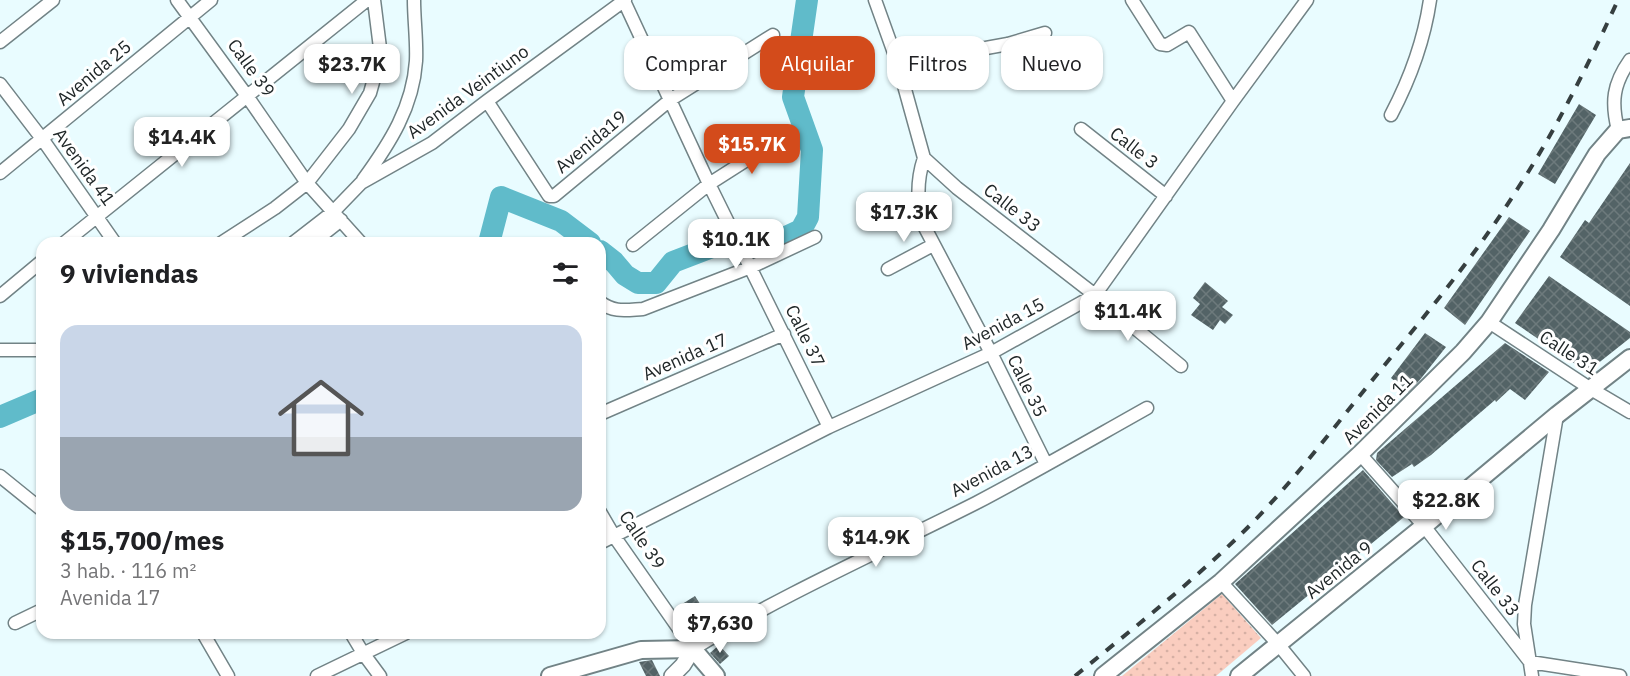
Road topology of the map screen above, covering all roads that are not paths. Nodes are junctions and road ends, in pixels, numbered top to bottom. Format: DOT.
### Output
graph roads {
  1 [pos="53,0"];
  2 [pos="177,0"];
  3 [pos="211,0"];
  4 [pos="367,0"];
  5 [pos="374,0"];
  6 [pos="414,0"];
  7 [pos="624,0"];
  8 [pos="875,0"];
  9 [pos="1132,0"];
  10 [pos="1307,0"];
  11 [pos="1430,0"];
  12 [pos="189,18"];
  13 [pos="1045,33"];
  14 [pos="773,35"];
  15 [pos="888,36"];
  16 [pos="0,42"];
  17 [pos="989,47"];
  18 [pos="1630,60"];
  19 [pos="0,84"];
  20 [pos="905,90"];
  21 [pos="247,96"];
  22 [pos="670,100"];
  23 [pos="487,101"];
  24 [pos="1233,101"];
  25 [pos="1391,115"];
  26 [pos="1081,129"];
  27 [pos="1624,129"];
  28 [pos="43,140"];
  29 [pos="778,140"];
  30 [pos="924,158"];
  31 [pos="0,173"];
  32 [pos="307,183"];
  33 [pos="361,183"];
  34 [pos="709,184"];
  35 [pos="1166,196"];
  36 [pos="97,216"];
  37 [pos="337,216"];
  38 [pos="71,237"];
  39 [pos="111,237"];
  40 [pos="230,237"];
  41 [pos="302,237"];
  42 [pos="318,237"];
  43 [pos="356,237"];
  44 [pos="815,237"];
  45 [pos="633,245"];
  46 [pos="933,245"];
  47 [pos="36,266"];
  48 [pos="751,267"];
  49 [pos="888,268"];
  50 [pos="1095,295"];
  51 [pos="0,296"];
  52 [pos="606,307"];
  53 [pos="1489,322"];
  54 [pos="784,334"];
  55 [pos="0,350"];
  56 [pos="36,350"];
  57 [pos="991,353"];
  58 [pos="1630,358"];
  59 [pos="1181,366"];
  60 [pos="1591,389"];
  61 [pos="1147,408"];
  62 [pos="606,411"];
  63 [pos="1630,412"];
  64 [pos="1557,415"];
  65 [pos="829,427"];
  66 [pos="1360,454"];
  67 [pos="1046,464"];
  68 [pos="0,476"];
  69 [pos="36,505"];
  70 [pos="606,522"];
  71 [pos="1424,526"];
  72 [pos="614,536"];
  73 [pos="606,540"];
  74 [pos="1221,582"];
  75 [pos="36,613"];
  76 [pos="15,623"];
  77 [pos="206,639"];
  78 [pos="355,639"];
  79 [pos="393,639"];
  80 [pos="1278,644"];
  81 [pos="693,649"];
  82 [pos="363,653"];
  83 [pos="1530,662"];
  84 [pos="228,676"];
  85 [pos="317,676"];
  86 [pos="380,676"];
  87 [pos="550,676"];
  88 [pos="672,676"];
  89 [pos="716,676"];
  90 [pos="1103,676"];
  91 [pos="1239,676"];
  92 [pos="1304,676"];
  93 [pos="1532,676"];
  94 [pos="1620,676"];
  1 -- 16 [label="street"];
  2 -- 12 [label="street, Calle 39"];
  3 -- 12 [label="street, Avenida 25"];
  4 -- 21 [label="street"];
  5 -- 32 [label="street"];
  6 -- 33 [label="street"];
  7 -- 22 [label="street, Calle 37"];
  7 -- 23 [label="street, Avenida Veintiuno"];
  8 -- 15 [label="street"];
  9 -- 24 [label="street"];
  10 -- 24 [label="street, Avenida 15"];
  11 -- 25 [label="street"];
  12 -- 21 [label="street, Calle 39"];
  12 -- 28 [label="street, Avenida 25"];
  13 -- 17 [label="street"];
  14 -- 22 [label="street, Avenida19"];
  18 -- 27 [label="street"];
  19 -- 28 [label="street, Avenida 41"];
  20 -- 30 [label="street"];
  21 -- 32 [label="street, Calle 39"];
  21 -- 36 [label="street"];
  22 -- 23 [label="street, Avenida19"];
  22 -- 34 [label="street, Calle 37"];
  23 -- 33 [label="street, Avenida Veintiuno"];
  24 -- 35 [label="street, Avenida 15"];
  26 -- 35 [label="street, Calle 3"];
  27 -- 53 [label="main road, Avenida 11"];
  28 -- 31 [label="street, Avenida 25"];
  28 -- 36 [label="street, Avenida 41"];
  29 -- 34 [label="street"];
  30 -- 46 [label="street, Calle 35"];
  30 -- 50 [label="street, Calle 33"];
  32 -- 37 [label="street, Calle 39"];
  32 -- 40 [label="street"];
  33 -- 37 [label="street, Avenida Veintiuno"];
  34 -- 45 [label="street"];
  34 -- 48 [label="street, Calle 37"];
  35 -- 50 [label="street, Avenida 15"];
  36 -- 38 [label="street"];
  36 -- 39 [label="street, Avenida 41"];
  37 -- 41 [label="street"];
  37 -- 42 [label="street"];
  37 -- 43 [label="street, Calle 39"];
  44 -- 48 [label="street"];
  46 -- 49 [label="street"];
  46 -- 57 [label="street, Calle 35"];
  47 -- 51 [label="street"];
  48 -- 52 [label="street"];
  48 -- 54 [label="street, Calle 37"];
  50 -- 57 [label="street, Avenida 15"];
  50 -- 59 [label="street, Calle 33"];
  53 -- 60 [label="street, Calle 31"];
  53 -- 66 [label="main road, Avenida 11"];
  54 -- 62 [label="street, Avenida 17"];
  54 -- 65 [label="street, Calle 37"];
  55 -- 56 [label="street"];
  57 -- 65 [label="street, Avenida 15"];
  57 -- 67 [label="street, Calle 35"];
  58 -- 60 [label="main road, Avenida 9"];
  60 -- 63 [label="street, Calle 31"];
  60 -- 64 [label="main road, Avenida 9"];
  61 -- 67 [label="street, Avenida 13"];
  64 -- 71 [label="main road, Avenida 9"];
  64 -- 83 [label="street"];
  65 -- 72 [label="street, Avenida 15"];
  66 -- 71 [label="street, Calle 33"];
  66 -- 74 [label="main road, Avenida 11"];
  67 -- 81 [label="street, Avenida 13"];
  68 -- 69 [label="street"];
  70 -- 72 [label="street, Calle 39"];
  71 -- 80 [label="main road, Avenida 9"];
  71 -- 83 [label="street, Calle 33"];
  72 -- 73 [label="street, Avenida 15"];
  72 -- 81 [label="street, Calle 39"];
  74 -- 80 [label="street"];
  74 -- 90 [label="main road, Avenida 11"];
  75 -- 76 [label="street"];
  77 -- 84 [label="street"];
  78 -- 82 [label="street"];
  79 -- 82 [label="street"];
  80 -- 91 [label="main road, Avenida 9"];
  80 -- 92 [label="street"];
  81 -- 87 [label="main road"];
  81 -- 88 [label="street, Avenida 13"];
  81 -- 89 [label="main road, Calle 39"];
  82 -- 85 [label="street"];
  82 -- 86 [label="street"];
  83 -- 93 [label="street, Calle 33"];
  83 -- 94 [label="street"];
}
